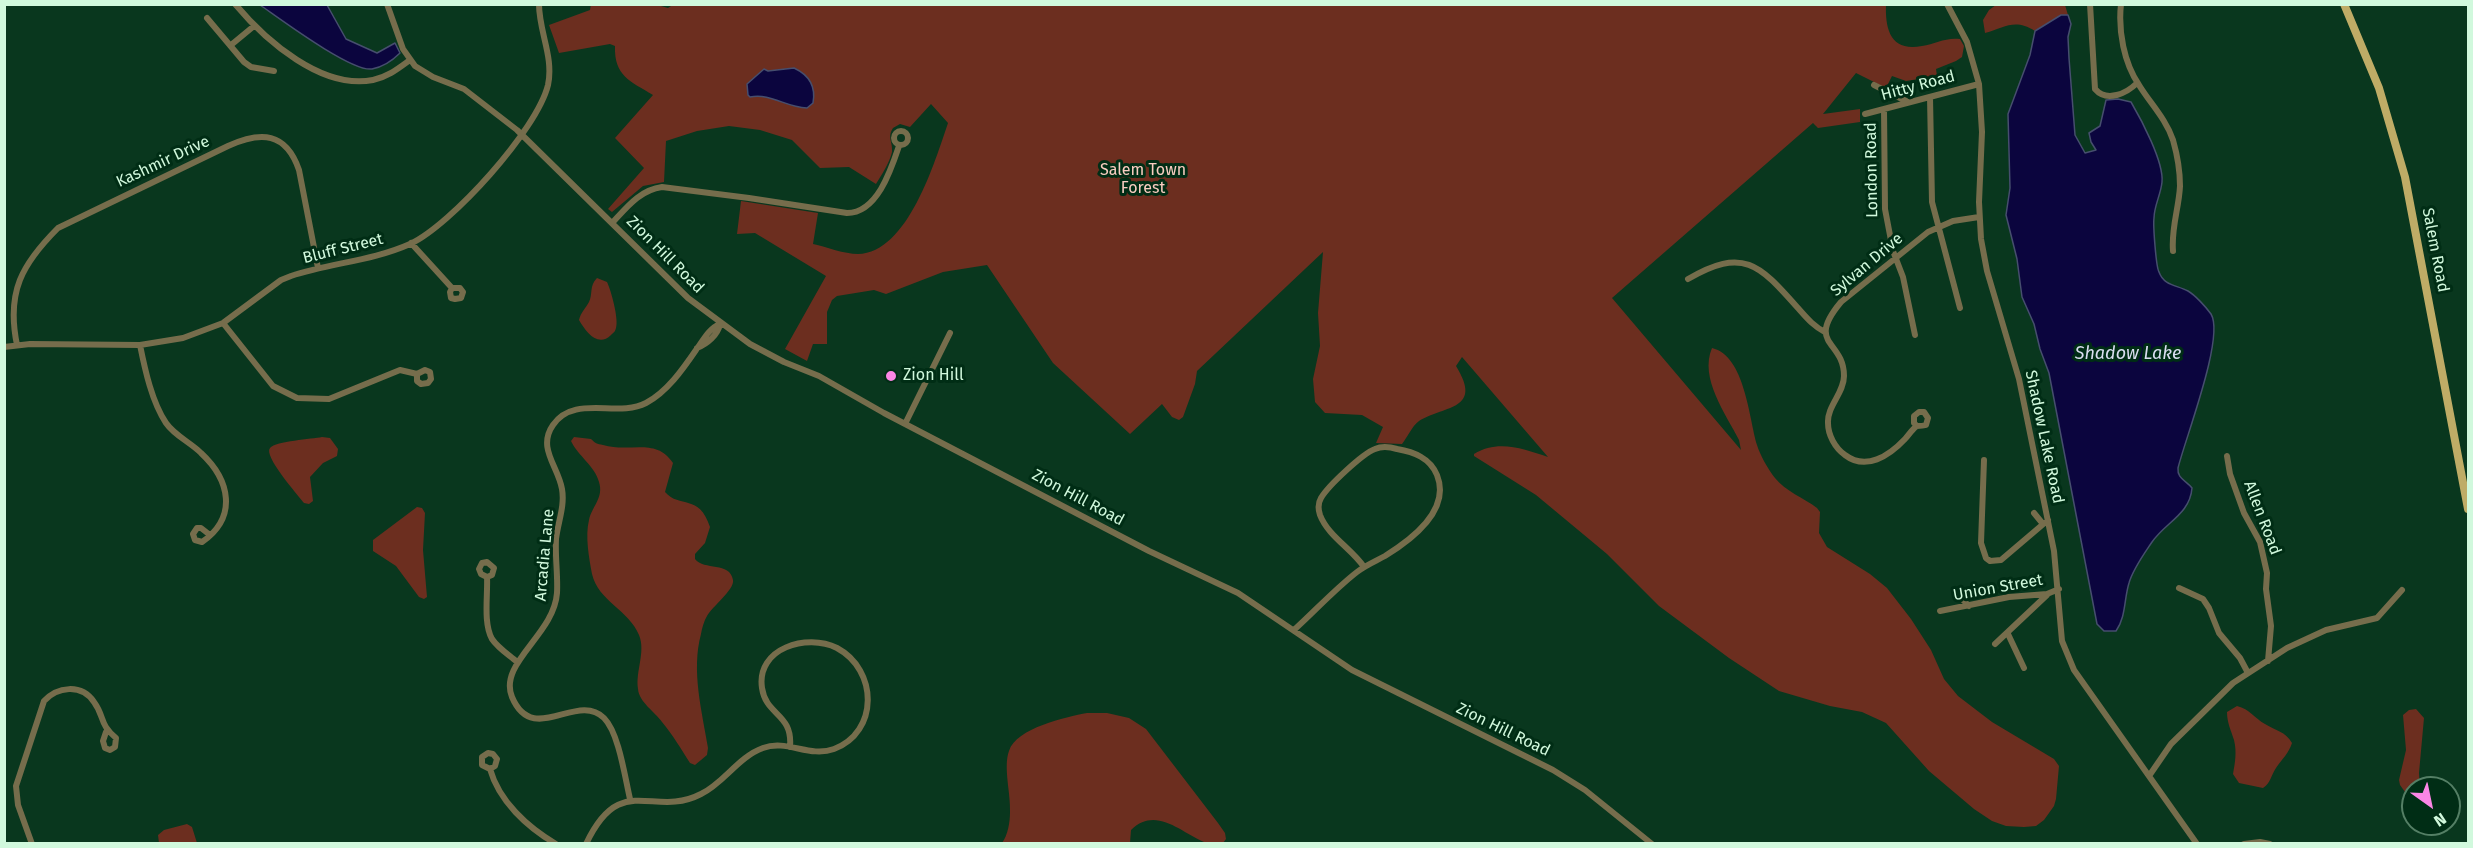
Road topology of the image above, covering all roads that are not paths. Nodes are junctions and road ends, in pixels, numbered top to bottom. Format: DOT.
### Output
graph roads {
  1 [pos="235,4"];
  2 [pos="387,4"];
  3 [pos="538,4"];
  4 [pos="1947,4"];
  5 [pos="2090,4"];
  6 [pos="2121,4"];
  7 [pos="2344,4"];
  8 [pos="207,18"];
  9 [pos="254,26"];
  10 [pos="231,45"];
  11 [pos="410,60"];
  12 [pos="274,71"];
  13 [pos="2137,83"];
  14 [pos="1979,84"];
  15 [pos="1874,85"];
  16 [pos="1930,97"];
  17 [pos="1908,102"];
  18 [pos="1884,109"];
  19 [pos="1865,114"];
  20 [pos="522,136"];
  21 [pos="899,146"];
  22 [pos="1979,217"];
  23 [pos="613,222"];
  24 [pos="1938,226"];
  25 [pos="411,243"];
  26 [pos="2173,251"];
  27 [pos="1896,258"];
  28 [pos="318,268"];
  29 [pos="1688,279"];
  30 [pos="452,288"];
  31 [pos="1960,308"];
  32 [pos="223,323"];
  33 [pos="720,324"];
  34 [pos="1825,332"];
  35 [pos="950,333"];
  36 [pos="1916,335"];
  37 [pos="17,345"];
  38 [pos="140,345"];
  39 [pos="4,347"];
  40 [pos="417,374"];
  41 [pos="905,424"];
  42 [pos="1917,426"];
  43 [pos="2228,456"];
  44 [pos="1984,460"];
  45 [pos="2469,509"];
  46 [pos="2034,513"];
  47 [pos="2045,522"];
  48 [pos="210,535"];
  49 [pos="1364,567"];
  50 [pos="487,577"];
  51 [pos="2178,588"];
  52 [pos="2059,589"];
  53 [pos="2402,590"];
  54 [pos="2048,594"];
  55 [pos="1959,595"];
  56 [pos="1969,606"];
  57 [pos="1940,611"];
  58 [pos="1294,630"];
  59 [pos="2008,634"];
  60 [pos="1995,644"];
  61 [pos="2268,661"];
  62 [pos="517,662"];
  63 [pos="2024,668"];
  64 [pos="2248,673"];
  65 [pos="106,732"];
  66 [pos="790,747"];
  67 [pos="490,769"];
  68 [pos="2149,776"];
  69 [pos="630,799"];
  70 [pos="32,843"];
  71 [pos="556,843"];
  72 [pos="586,843"];
  73 [pos="1652,843"];
  74 [pos="2196,843"];
  75 [pos="2244,843"];
  76 [pos="2257,843"];
  77 [pos="2270,843"];
  1 -- 9 [label="street"];
  2 -- 11 [label="street"];
  3 -- 20 [label="street, Bluff Street"];
  4 -- 14 [label="street, Shadow Lake Road"];
  5 -- 13 [label="street"];
  6 -- 13 [label="street"];
  7 -- 45 [label="main road, Salem Road"];
  8 -- 10 [label="street"];
  9 -- 10 [label="street"];
  9 -- 11 [label="street"];
  10 -- 12 [label="street"];
  11 -- 20 [label="street, Zion Hill Road"];
  13 -- 26 [label="street"];
  14 -- 16 [label="street, Hitty Road"];
  14 -- 22 [label="street, Shadow Lake Road"];
  15 -- 17 [label="street"];
  16 -- 17 [label="street, Hitty Road"];
  16 -- 24 [label="street"];
  17 -- 18 [label="street, Hitty Road"];
  18 -- 19 [label="street, Hitty Road"];
  18 -- 27 [label="street, London Road"];
  20 -- 23 [label="street, Zion Hill Road"];
  20 -- 25 [label="street, Bluff Street"];
  21 -- 23 [label="street"];
  22 -- 24 [label="street, Sylvan Drive"];
  22 -- 47 [label="street, Shadow Lake Road"];
  23 -- 33 [label="street, Zion Hill Road"];
  24 -- 27 [label="street, Sylvan Drive"];
  24 -- 31 [label="street"];
  25 -- 28 [label="street, Bluff Street"];
  25 -- 30 [label="street"];
  27 -- 34 [label="street, Sylvan Drive"];
  27 -- 36 [label="street, London Road"];
  28 -- 32 [label="street, Bluff Street"];
  28 -- 37 [label="street, Kashmir Drive"];
  29 -- 34 [label="street"];
  32 -- 38 [label="street, Bluff Street"];
  32 -- 40 [label="street"];
  33 -- 41 [label="street, Zion Hill Road"];
  33 -- 62 [label="street, Arcadia Lane"];
  34 -- 42 [label="street"];
  35 -- 41 [label="street"];
  37 -- 38 [label="street, Bluff Street"];
  37 -- 39 [label="street, Bluff Street"];
  38 -- 48 [label="street"];
  41 -- 58 [label="street, Zion Hill Road"];
  43 -- 61 [label="street, Allen Road"];
  44 -- 47 [label="street"];
  46 -- 47 [label="street"];
  47 -- 52 [label="street, Shadow Lake Road"];
  49 -- 49 [label="street"];
  49 -- 58 [label="street"];
  50 -- 62 [label="street"];
  51 -- 64 [label="street"];
  52 -- 54 [label="street, Union Street"];
  52 -- 68 [label="street, Shadow Lake Road"];
  53 -- 61 [label="street"];
  54 -- 56 [label="street, Union Street"];
  54 -- 59 [label="street"];
  55 -- 56 [label="street"];
  56 -- 57 [label="street, Union Street"];
  58 -- 73 [label="street, Zion Hill Road"];
  59 -- 60 [label="street"];
  59 -- 63 [label="street"];
  61 -- 64 [label="street"];
  62 -- 69 [label="street, Arcadia Lane"];
  64 -- 68 [label="street"];
  65 -- 70 [label="street"];
  66 -- 66 [label="street"];
  66 -- 69 [label="street"];
  67 -- 71 [label="street"];
  68 -- 74 [label="street, Shadow Lake Road"];
  69 -- 72 [label="street"];
  75 -- 76 [label="street"];
  76 -- 77 [label="street"];
}
